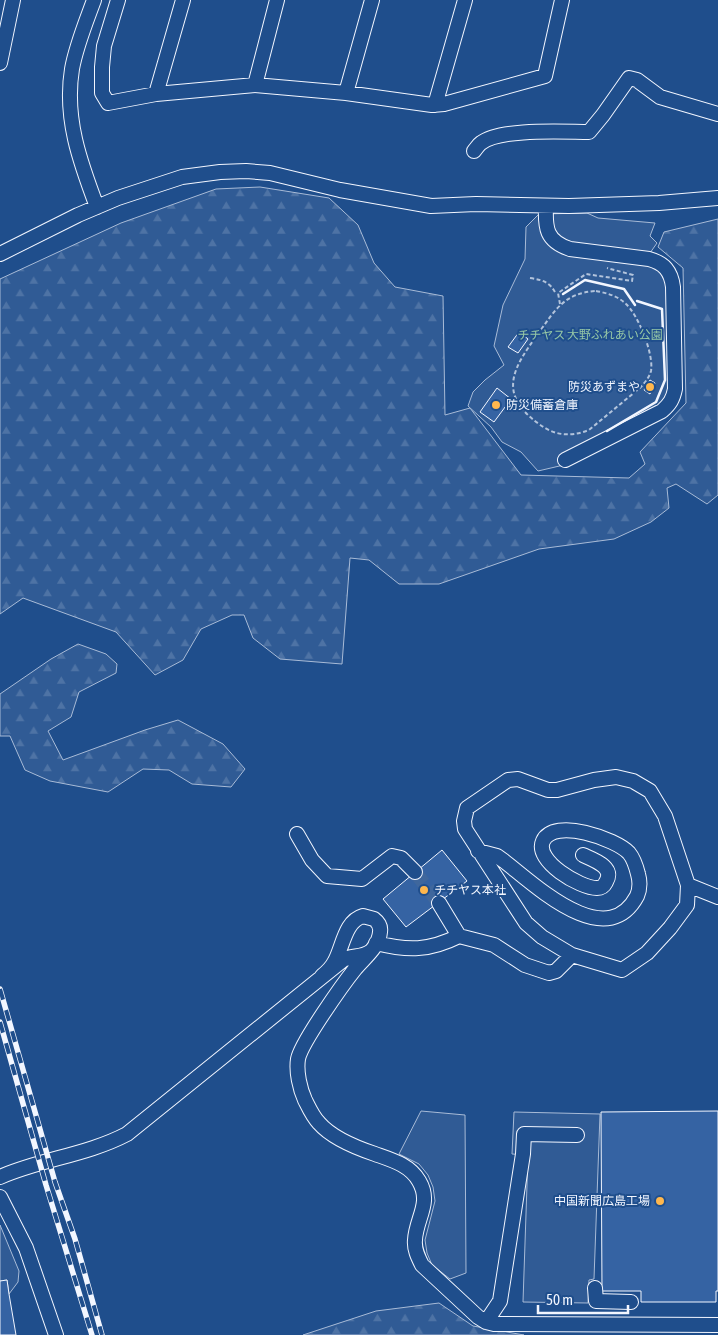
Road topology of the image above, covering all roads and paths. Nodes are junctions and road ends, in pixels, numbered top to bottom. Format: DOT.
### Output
graph roads {
  1 [pos="13,0"];
  2 [pos="94,0"];
  3 [pos="118,0"];
  4 [pos="183,0"];
  5 [pos="277,0"];
  6 [pos="372,0"];
  7 [pos="465,0"];
  8 [pos="562,0"];
  9 [pos="2,38"];
  10 [pos="0,63"];
  11 [pos="254,85"];
  12 [pos="346,93"];
  13 [pos="156,94"];
  14 [pos="435,105"];
  15 [pos="718,114"];
  16 [pos="474,151"];
  17 [pos="718,198"];
  18 [pos="546,206"];
  19 [pos="97,207"];
  20 [pos="0,254"];
  21 [pos="600,266"];
  22 [pos="530,278"];
  23 [pos="558,296"];
  24 [pos="560,304"];
  25 [pos="565,460"];
  26 [pos="297,834"];
  27 [pos="478,851"];
  28 [pos="583,855"];
  29 [pos="415,872"];
  30 [pos="688,884"];
  31 [pos="718,897"];
  32 [pos="439,902"];
  33 [pos="351,926"];
  34 [pos="458,936"];
  35 [pos="375,945"];
  36 [pos="572,955"];
  37 [pos="349,958"];
  38 [pos="322,976"];
  39 [pos="345,984"];
  40 [pos="577,1135"];
  41 [pos="0,1177"];
  42 [pos="0,1196"];
  43 [pos="595,1288"];
  44 [pos="631,1302"];
  45 [pos="486,1322"];
  46 [pos="718,1325"];
  47 [pos="56,1335"];
  1 -- 9 [label="street"];
  2 -- 19 [label="street"];
  3 -- 13 [label="street"];
  4 -- 13 [label="street"];
  5 -- 11 [label="street"];
  6 -- 12 [label="street"];
  7 -- 14 [label="street"];
  8 -- 14 [label="street"];
  9 -- 10 [label="street"];
  11 -- 12 [label="street"];
  11 -- 13 [label="street"];
  12 -- 14 [label="street"];
  15 -- 16 [label="street"];
  17 -- 18 [label="street"];
  18 -- 19 [label="street"];
  18 -- 25 [label="street"];
  19 -- 20 [label="street"];
  21 -- 23 [label="path"];
  22 -- 23 [label="path"];
  23 -- 24 [label="path"];
  24 -- 24 [label="path"];
  26 -- 29 [label="street"];
  27 -- 28 [label="street"];
  27 -- 30 [label="street"];
  27 -- 36 [label="street"];
  30 -- 31 [label="street"];
  30 -- 36 [label="street"];
  32 -- 34 [label="street"];
  33 -- 35 [label="street"];
  33 -- 37 [label="street"];
  33 -- 38 [label="street"];
  34 -- 35 [label="street"];
  34 -- 36 [label="street"];
  35 -- 37 [label="street"];
  35 -- 39 [label="street"];
  37 -- 38 [label="street"];
  37 -- 39 [label="street"];
  38 -- 41 [label="street"];
  39 -- 45 [label="street"];
  40 -- 45 [label="street"];
  42 -- 47 [label="street"];
  43 -- 44 [label="street"];
  45 -- 46 [label="street"];
}
